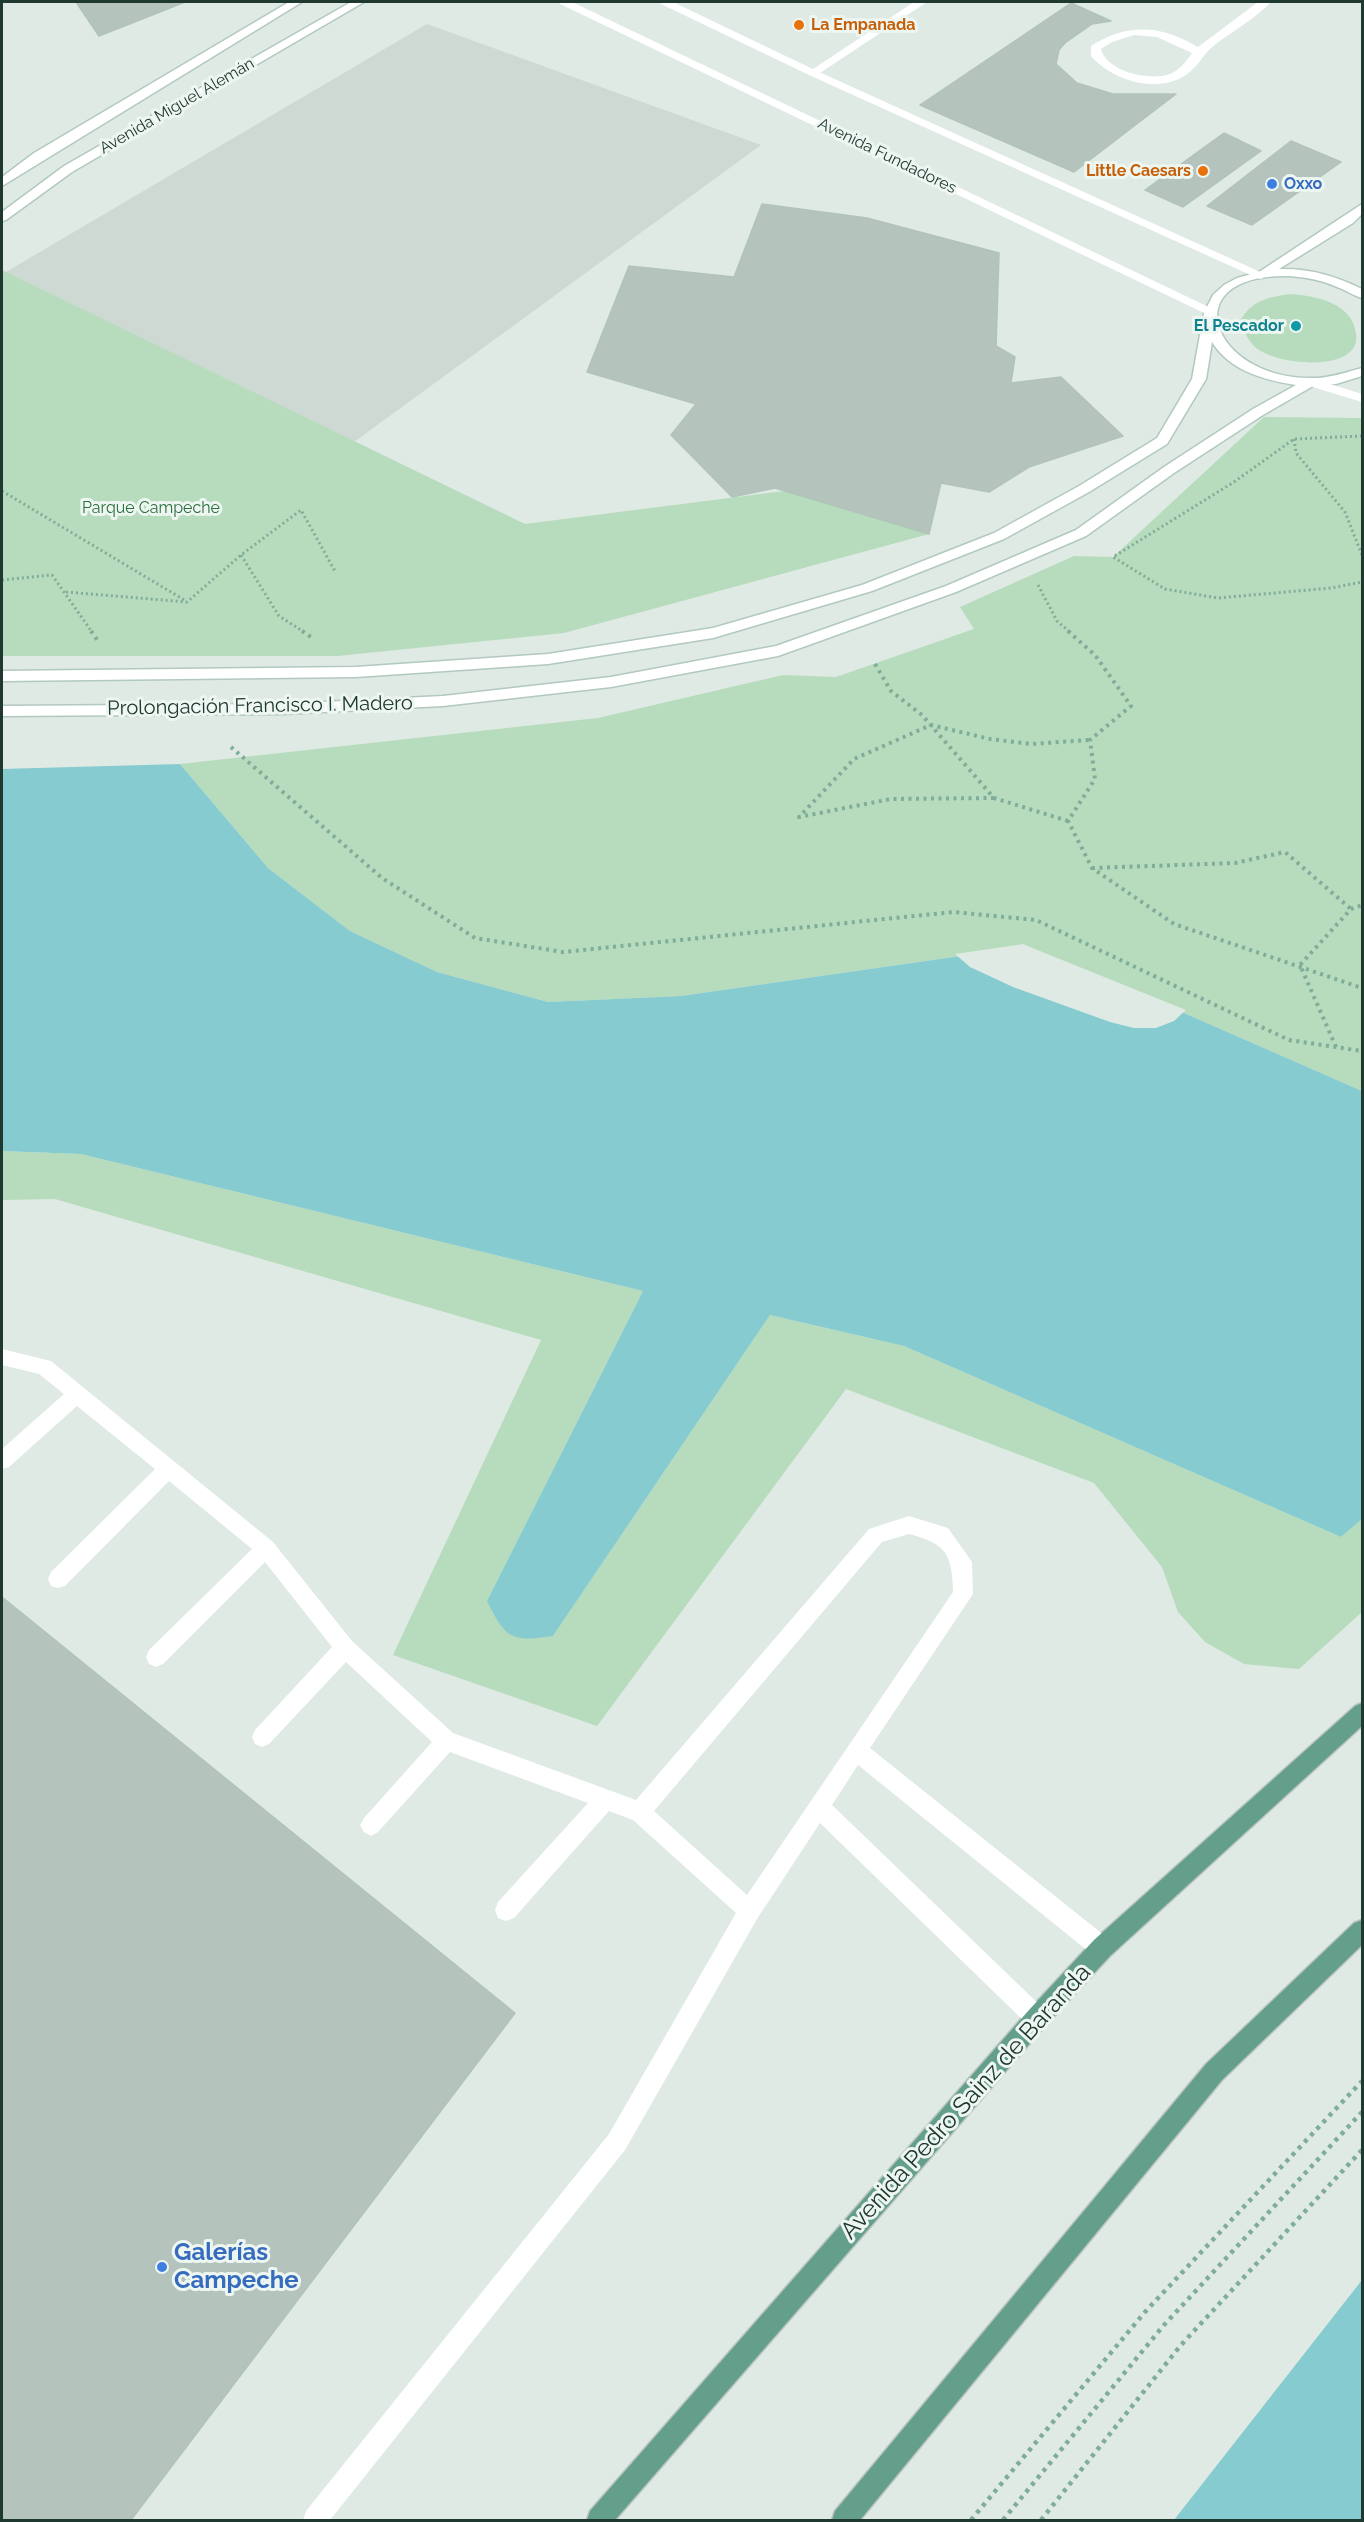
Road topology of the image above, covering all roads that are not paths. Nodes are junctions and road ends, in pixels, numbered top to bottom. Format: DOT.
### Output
graph roads {
  1 [pos="296,2"];
  2 [pos="358,2"];
  3 [pos="564,2"];
  4 [pos="665,2"];
  5 [pos="921,2"];
  6 [pos="1265,2"];
  7 [pos="1198,52"];
  8 [pos="813,73"];
  9 [pos="2,182"];
  10 [pos="1362,208"];
  11 [pos="2,217"];
  12 [pos="1261,275"];
  13 [pos="1362,294"];
  14 [pos="1211,310"];
  15 [pos="1362,372"];
  16 [pos="1311,382"];
  17 [pos="1362,398"];
  18 [pos="2,676"];
  19 [pos="2,711"];
  20 [pos="2,1357"];
  21 [pos="77,1394"];
  22 [pos="2,1461"];
  23 [pos="168,1469"];
  24 [pos="266,1548"];
  25 [pos="58,1579"];
  26 [pos="345,1648"];
  27 [pos="156,1657"];
  28 [pos="1362,1713"];
  29 [pos="262,1737"];
  30 [pos="446,1741"];
  31 [pos="856,1750"];
  32 [pos="606,1799"];
  33 [pos="819,1807"];
  34 [pos="640,1812"];
  35 [pos="371,1825"];
  36 [pos="506,1910"];
  37 [pos="749,1911"];
  38 [pos="1362,1931"];
  39 [pos="1102,1948"];
  40 [pos="1037,2018"];
  41 [pos="315,2520"];
  42 [pos="599,2520"];
  43 [pos="844,2520"];
  1 -- 9 [label="main road, Avenida Miguel Alemán"];
  2 -- 11 [label="main road, Avenida Miguel Alemán"];
  3 -- 14 [label="main road, Avenida Fundadores"];
  4 -- 8 [label="main road"];
  5 -- 8 [label="main road"];
  6 -- 7 [label="main road"];
  7 -- 7 [label="main road"];
  8 -- 12 [label="main road"];
  10 -- 12 [label="main road"];
  12 -- 13 [label="main road"];
  12 -- 14 [label="main road"];
  14 -- 16 [label="main road"];
  14 -- 18 [label="main road, Prolongación Francisco I. Madero"];
  15 -- 16 [label="main road"];
  16 -- 17 [label="main road"];
  16 -- 19 [label="main road, Prolongación Francisco I. Madero"];
  20 -- 21 [label="main road"];
  21 -- 22 [label="main road"];
  21 -- 23 [label="main road"];
  23 -- 24 [label="main road"];
  23 -- 25 [label="main road"];
  24 -- 26 [label="main road"];
  24 -- 27 [label="main road"];
  26 -- 29 [label="main road"];
  26 -- 30 [label="main road"];
  28 -- 39 [label="main road, Avenida Pedro Sainz de Baranda"];
  30 -- 32 [label="main road"];
  30 -- 35 [label="main road"];
  31 -- 33 [label="main road"];
  31 -- 34 [label="main road"];
  31 -- 39 [label="main road"];
  32 -- 34 [label="main road"];
  32 -- 36 [label="main road"];
  33 -- 37 [label="main road"];
  33 -- 40 [label="main road"];
  34 -- 37 [label="main road"];
  37 -- 41 [label="main road"];
  38 -- 43 [label="main road"];
  39 -- 40 [label="main road, Avenida Pedro Sainz de Baranda"];
  40 -- 42 [label="main road, Avenida Pedro Sainz de Baranda"];
}
